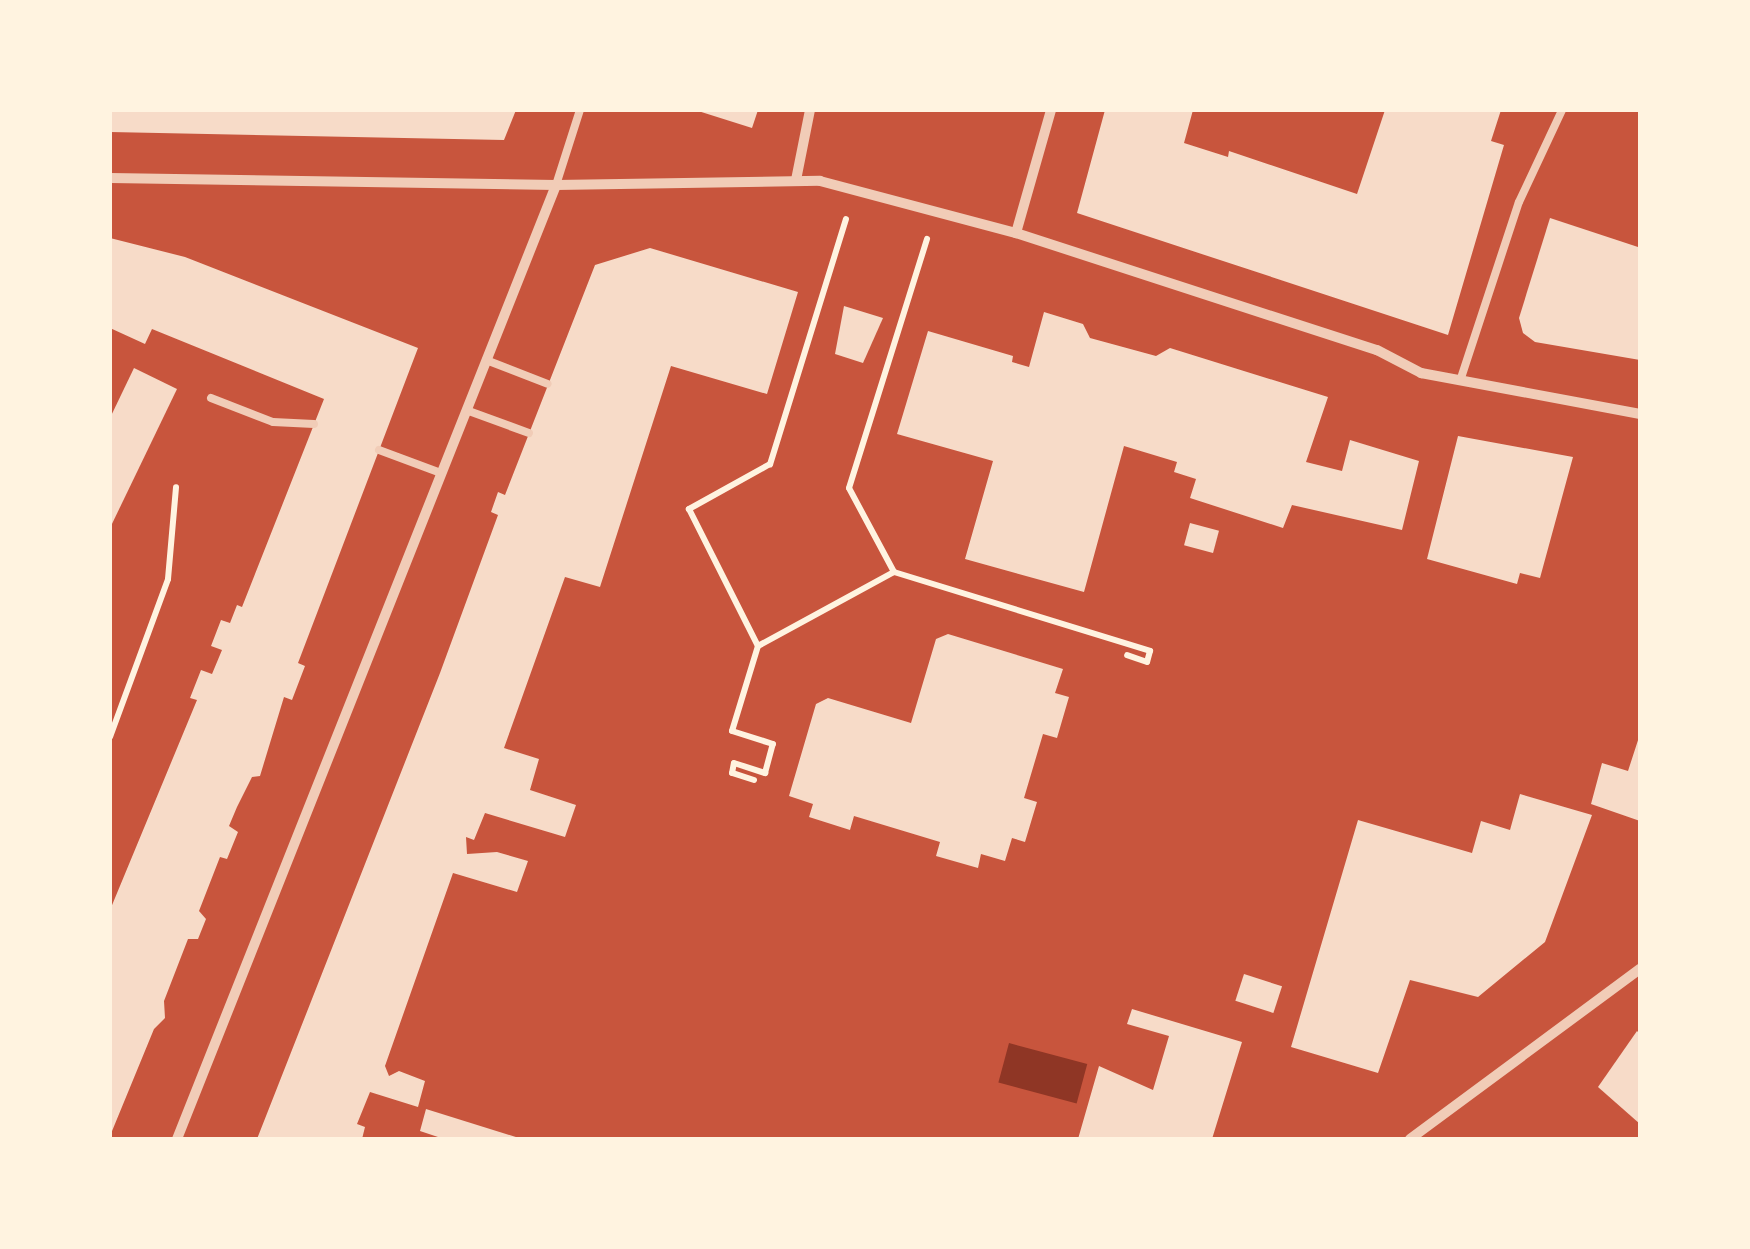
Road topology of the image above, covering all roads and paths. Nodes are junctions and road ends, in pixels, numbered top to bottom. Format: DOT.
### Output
graph roads {
  1 [pos="580,110"];
  2 [pos="810,110"];
  3 [pos="1052,110"];
  4 [pos="1562,110"];
  5 [pos="110,178"];
  6 [pos="796,180"];
  7 [pos="556,184"];
  8 [pos="857,190"];
  9 [pos="936,211"];
  10 [pos="1016,233"];
  11 [pos="486,360"];
  12 [pos="1460,381"];
  13 [pos="548,384"];
  14 [pos="211,398"];
  15 [pos="466,410"];
  16 [pos="1640,414"];
  17 [pos="314,424"];
  18 [pos="529,433"];
  19 [pos="379,450"];
  20 [pos="441,473"];
  21 [pos="176,487"];
  22 [pos="894,572"];
  23 [pos="758,646"];
  24 [pos="1127,656"];
  25 [pos="110,737"];
  26 [pos="754,780"];
  27 [pos="1640,969"];
  28 [pos="177,1139"];
  29 [pos="1410,1139"];
  1 -- 7 [label="lane"];
  2 -- 6 [label="street"];
  3 -- 10 [label="street"];
  4 -- 12 [label="lane"];
  5 -- 7 [label="street"];
  6 -- 7 [label="street"];
  6 -- 8 [label="street"];
  7 -- 11 [label="street"];
  8 -- 9 [label="street"];
  8 -- 23 [label="path"];
  9 -- 10 [label="street"];
  9 -- 22 [label="path"];
  10 -- 12 [label="street"];
  11 -- 13 [label="lane"];
  11 -- 15 [label="street"];
  12 -- 16 [label="street"];
  14 -- 17 [label="lane"];
  15 -- 18 [label="lane"];
  15 -- 20 [label="street"];
  19 -- 20 [label="lane"];
  20 -- 28 [label="street"];
  21 -- 25 [label="path"];
  22 -- 23 [label="path"];
  22 -- 24 [label="path"];
  23 -- 26 [label="path"];
  27 -- 29 [label="street"];
}
